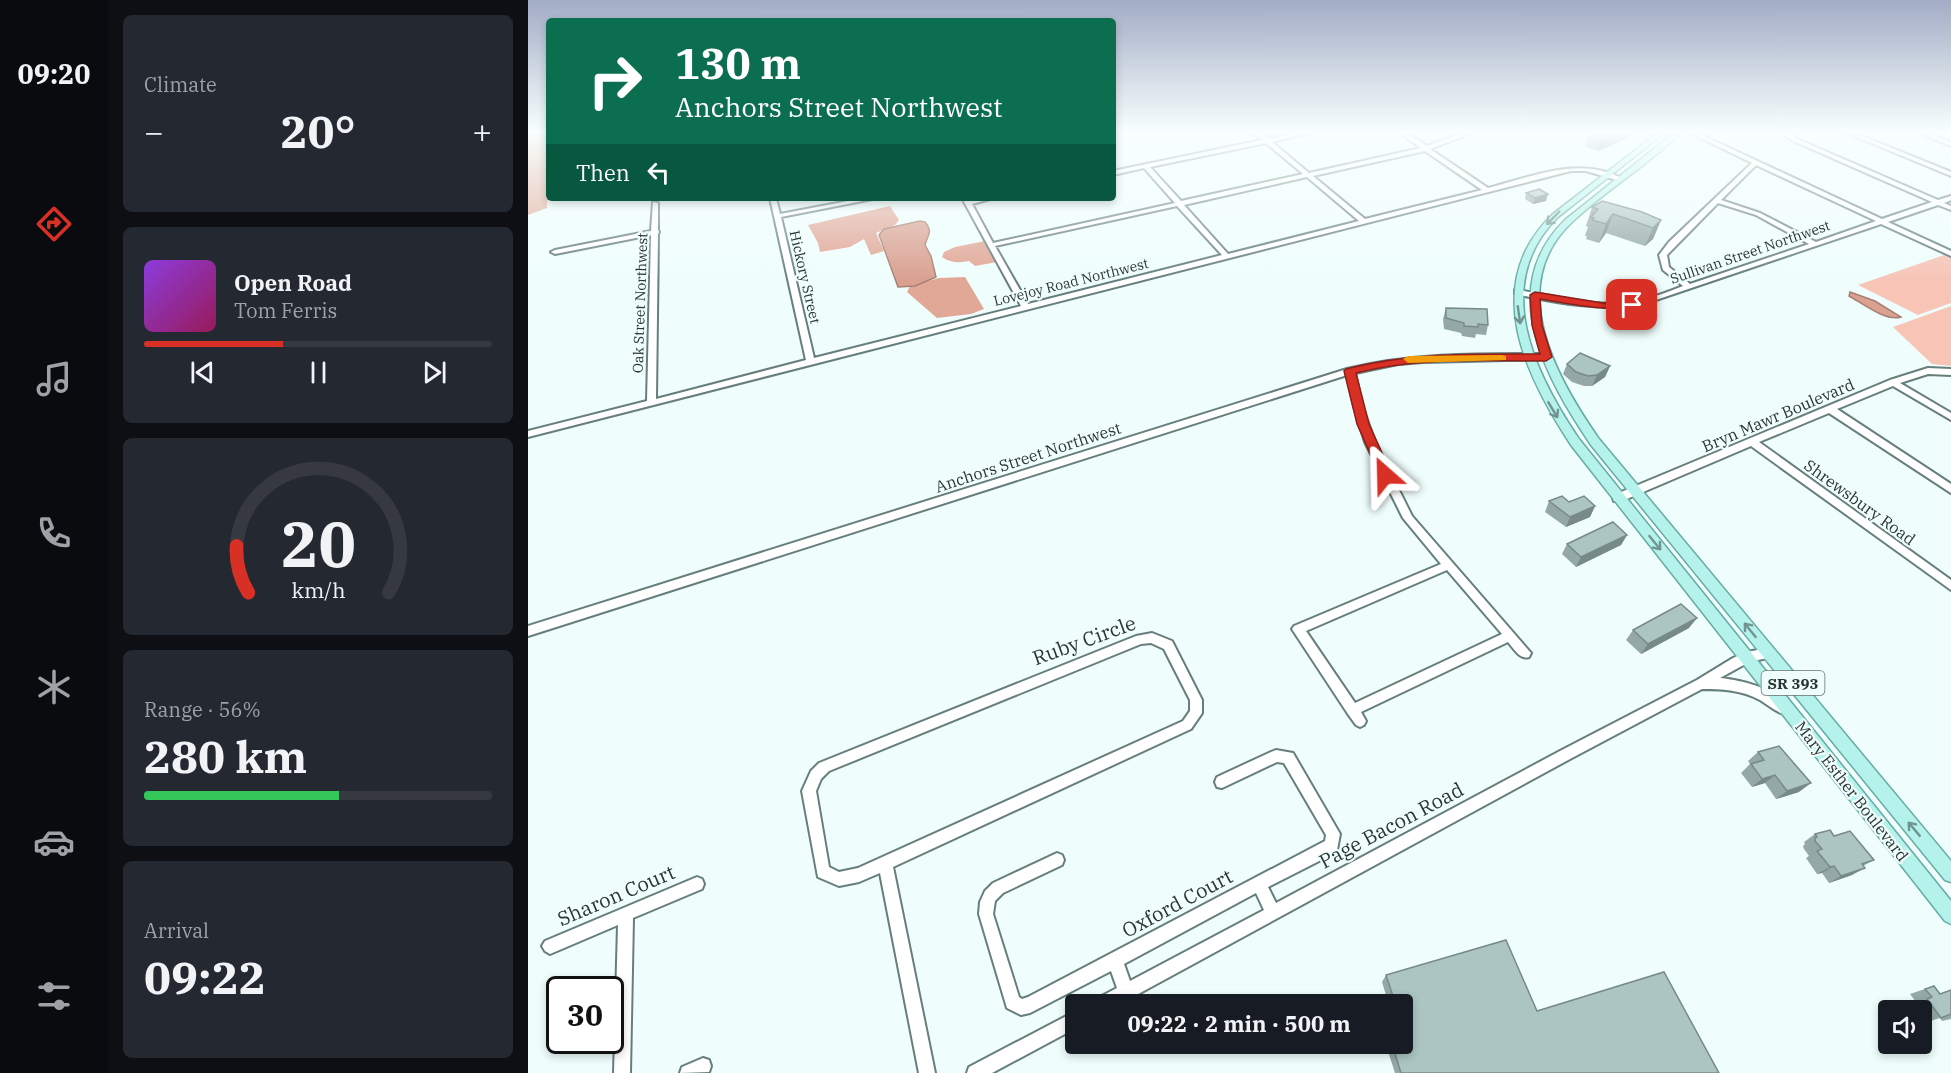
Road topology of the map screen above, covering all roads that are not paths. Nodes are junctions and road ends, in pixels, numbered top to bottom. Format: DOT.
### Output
graph roads {
  1 [pos="1158,181"];
  2 [pos="1282,181"];
  3 [pos="1316,181"];
  4 [pos="1473,181"];
  5 [pos="1526,181"];
  6 [pos="1597,181"];
  7 [pos="1617,181"];
  8 [pos="1737,181"];
  9 [pos="1796,181"];
  10 [pos="1890,181"];
  11 [pos="1488,191"];
  12 [pos="1951,198"];
  13 [pos="774,201"];
  14 [pos="859,201"];
  15 [pos="967,201"];
  16 [pos="1718,201"];
  17 [pos="1938,202"];
  18 [pos="655,203"];
  19 [pos="1178,204"];
  20 [pos="1951,208"];
  21 [pos="778,216"];
  22 [pos="1881,221"];
  23 [pos="1364,222"];
  24 [pos="656,232"];
  25 [pos="1539,234"];
  26 [pos="1554,238"];
  27 [pos="1815,244"];
  28 [pos="992,245"];
  29 [pos="555,252"];
  30 [pos="1951,254"];
  31 [pos="1227,256"];
  32 [pos="1689,287"];
  33 [pos="1518,292"];
  34 [pos="1535,295"];
  35 [pos="1026,308"];
  36 [pos="1529,357"];
  37 [pos="1546,357"];
  38 [pos="811,362"];
  39 [pos="1350,371"];
  40 [pos="1951,372"];
  41 [pos="1893,382"];
  42 [pos="651,403"];
  43 [pos="1830,409"];
  44 [pos="1951,417"];
  45 [pos="528,434"];
  46 [pos="1752,442"];
  47 [pos="1951,489"];
  48 [pos="1635,491"];
  49 [pos="1618,498"];
  50 [pos="1449,565"];
  51 [pos="1951,586"];
  52 [pos="528,631"];
  53 [pos="1510,636"];
  54 [pos="1525,653"];
  55 [pos="1768,653"];
  56 [pos="1747,657"];
  57 [pos="1701,684"];
  58 [pos="1352,710"];
  59 [pos="1794,718"];
  60 [pos="1360,721"];
  61 [pos="1222,782"];
  62 [pos="1057,860"];
  63 [pos="885,863"];
  64 [pos="1951,874"];
  65 [pos="697,884"];
  66 [pos="1259,884"];
  67 [pos="1273,912"];
  68 [pos="626,914"];
  69 [pos="1951,915"];
  70 [pos="550,946"];
  71 [pos="1115,960"];
  72 [pos="1126,992"];
  73 [pos="1122,994"];
  74 [pos="1065,1025"];
  75 [pos="622,1073"];
  76 [pos="927,1073"];
  77 [pos="975,1073"];
  1 -- 19 [label="street"];
  2 -- 19 [label="street"];
  3 -- 23 [label="street"];
  4 -- 11 [label="street"];
  5 -- 11 [label="street, Lovejoy Road Northwest"];
  6 -- 25 [label="main road, SR 393, one-way"];
  7 -- 26 [label="main road, SR 393"];
  8 -- 16 [label="street"];
  9 -- 22 [label="street"];
  10 -- 17 [label="street"];
  11 -- 23 [label="street, Lovejoy Road Northwest"];
  12 -- 17 [label="street, Sullivan Street Northwest"];
  13 -- 21 [label="street, Hickory Street"];
  14 -- 21 [label="street"];
  15 -- 28 [label="street"];
  16 -- 27 [label="street"];
  16 -- 32 [label="street"];
  17 -- 20 [label="street"];
  17 -- 22 [label="street, Sullivan Street Northwest"];
  18 -- 24 [label="street, Oak Street Northwest"];
  19 -- 28 [label="street"];
  19 -- 31 [label="street"];
  21 -- 38 [label="street, Hickory Street"];
  22 -- 27 [label="street, Sullivan Street Northwest"];
  22 -- 30 [label="street"];
  23 -- 31 [label="street, Lovejoy Road Northwest"];
  24 -- 29 [label="street"];
  24 -- 42 [label="street, Oak Street Northwest"];
  25 -- 26 [label="main road"];
  25 -- 33 [label="main road, SR 393"];
  26 -- 34 [label="main road, SR 393"];
  27 -- 32 [label="street, Sullivan Street Northwest"];
  28 -- 35 [label="street"];
  31 -- 35 [label="street, Lovejoy Road Northwest"];
  32 -- 34 [label="street, Sullivan Street Northwest"];
  33 -- 34 [label="street, Sullivan Street Northwest"];
  33 -- 36 [label="main road, SR 393, one-way"];
  34 -- 37 [label="main road, SR 393"];
  35 -- 38 [label="street, Lovejoy Road Northwest"];
  36 -- 37 [label="street, Anchors Street Northwest"];
  36 -- 39 [label="street, Anchors Street Northwest"];
  36 -- 49 [label="main road, SR 393, one-way"];
  37 -- 48 [label="main road, SR 393"];
  38 -- 42 [label="street, Lovejoy Road Northwest"];
  39 -- 50 [label="street"];
  39 -- 52 [label="street, Anchors Street Northwest"];
  40 -- 41 [label="street, Bryn Mawr Boulevard"];
  41 -- 43 [label="street, Bryn Mawr Boulevard"];
  41 -- 44 [label="street"];
  42 -- 45 [label="street, Lovejoy Road Northwest"];
  43 -- 46 [label="street, Bryn Mawr Boulevard"];
  43 -- 47 [label="street"];
  46 -- 48 [label="street, Bryn Mawr Boulevard"];
  46 -- 51 [label="street, Shrewsbury Road"];
  48 -- 49 [label="street, Bryn Mawr Boulevard"];
  55 -- 48 [label="main road, Mary Esther Boulevard / SR 393, one-way"];
  49 -- 56 [label="main road, Mary Esther Boulevard / SR 393, one-way"];
  50 -- 53 [label="street"];
  50 -- 58 [label="street"];
  53 -- 54 [label="street"];
  53 -- 58 [label="street"];
  55 -- 56 [label="street, Page Bacon Road"];
  64 -- 55 [label="main road, Mary Esther Boulevard / SR 393, one-way"];
  56 -- 57 [label="street, Page Bacon Road"];
  56 -- 59 [label="main road, Mary Esther Boulevard / SR 393"];
  57 -- 59 [label="street, Page Bacon Road"];
  57 -- 67 [label="street, Page Bacon Road"];
  58 -- 60 [label="street"];
  59 -- 69 [label="main road, Mary Esther Boulevard / SR 393"];
  61 -- 66 [label="street, Oxford Court"];
  62 -- 71 [label="street, Oxford Court"];
  63 -- 63 [label="street, Ruby Circle"];
  63 -- 76 [label="street"];
  65 -- 68 [label="street, Sharon Court"];
  66 -- 67 [label="street, Oxford Court"];
  66 -- 71 [label="street, Oxford Court"];
  67 -- 72 [label="street, Page Bacon Road"];
  68 -- 70 [label="street, Sharon Court"];
  68 -- 75 [label="street"];
  71 -- 72 [label="street, Oxford Court"];
  72 -- 73 [label="street, Page Bacon Road"];
  74 -- 77 [label="street"];
}
